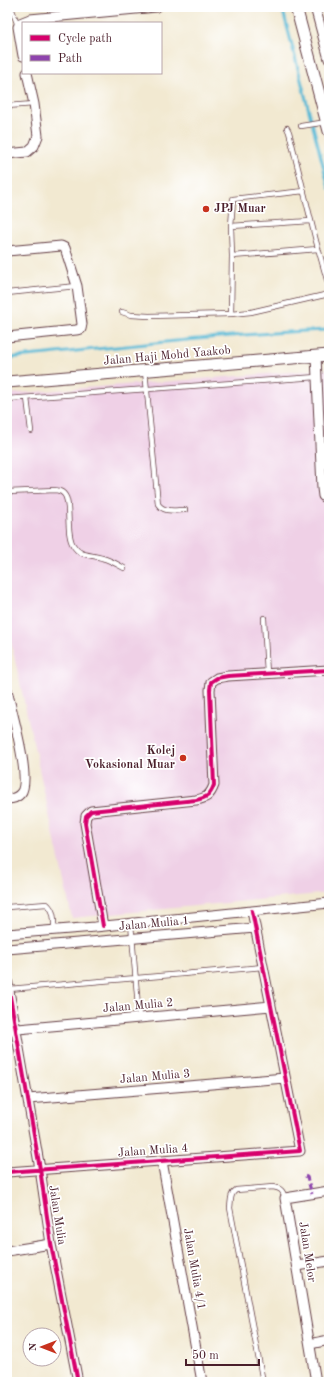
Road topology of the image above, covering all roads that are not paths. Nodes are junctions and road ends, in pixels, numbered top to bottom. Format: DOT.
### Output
graph roads {
  1 [pos="11,7"];
  2 [pos="157,7"];
  3 [pos="296,7"];
  4 [pos="315,7"];
  5 [pos="22,22"];
  6 [pos="22,22"];
  7 [pos="18,27"];
  8 [pos="22,50"];
  9 [pos="329,59"];
  10 [pos="27,74"];
  11 [pos="34,104"];
  12 [pos="7,106"];
  13 [pos="324,125"];
  14 [pos="301,126"];
  15 [pos="287,128"];
  16 [pos="7,154"];
  17 [pos="304,191"];
  18 [pos="311,221"];
  19 [pos="231,226"];
  20 [pos="318,250"];
  21 [pos="7,251"];
  22 [pos="232,256"];
  23 [pos="77,286"];
  24 [pos="329,287"];
  25 [pos="7,293"];
  26 [pos="329,294"];
  27 [pos="122,312"];
  28 [pos="231,314"];
  29 [pos="7,337"];
  30 [pos="329,354"];
  31 [pos="316,356"];
  32 [pos="145,371"];
  33 [pos="317,378"];
  34 [pos="7,382"];
  35 [pos="147,390"];
  36 [pos="27,398"];
  37 [pos="7,399"];
  38 [pos="31,431"];
  39 [pos="7,492"];
  40 [pos="329,501"];
  41 [pos="185,510"];
  42 [pos="124,568"];
  43 [pos="264,618"];
  44 [pos="329,670"];
  45 [pos="267,674"];
  46 [pos="7,690"];
  47 [pos="7,799"];
  48 [pos="329,903"];
  49 [pos="7,907"];
  50 [pos="252,911"];
  51 [pos="131,924"];
  52 [pos="103,926"];
  53 [pos="255,928"];
  54 [pos="54,930"];
  55 [pos="7,934"];
  56 [pos="133,938"];
  57 [pos="7,949"];
  58 [pos="263,967"];
  59 [pos="136,978"];
  60 [pos="7,979"];
  61 [pos="9,989"];
  62 [pos="271,1006"];
  63 [pos="139,1018"];
  64 [pos="11,1029"];
  65 [pos="285,1078"];
  66 [pos="28,1099"];
  67 [pos="162,1161"];
  68 [pos="40,1169"];
  69 [pos="7,1172"];
  70 [pos="329,1191"];
  71 [pos="285,1198"];
  72 [pos="51,1244"];
  73 [pos="7,1251"];
  74 [pos="329,1261"];
  75 [pos="297,1266"];
  76 [pos="329,1340"];
  77 [pos="310,1344"];
  78 [pos="78,1382"];
  79 [pos="202,1382"];
  80 [pos="262,1382"];
  81 [pos="316,1382"];
  1 -- 7 [label="lane"];
  2 -- 6 [label="street"];
  3 -- 13 [label="street"];
  4 -- 9 [label="street"];
  5 -- 7 [label="street"];
  7 -- 8 [label="street"];
  10 -- 11 [label="street"];
  11 -- 12 [label="lane"];
  11 -- 16 [label="street"];
  13 -- 14 [label="lane"];
  15 -- 17 [label="lane"];
  17 -- 18 [label="lane"];
  17 -- 19 [label="lane"];
  18 -- 19 [label="lane"];
  18 -- 20 [label="lane"];
  19 -- 22 [label="lane"];
  20 -- 22 [label="lane"];
  20 -- 24 [label="lane"];
  21 -- 23 [label="street"];
  22 -- 28 [label="lane"];
  23 -- 25 [label="lane"];
  23 -- 29 [label="street"];
  26 -- 28 [label="lane"];
  27 -- 28 [label="lane"];
  30 -- 31 [label="street, Jalan Haji Mohd Yaakob"];
  31 -- 32 [label="street, Jalan Haji Mohd Yaakob"];
  31 -- 33 [label="street"];
  32 -- 34 [label="street, Jalan Haji Mohd Yaakob"];
  32 -- 35 [label="lane"];
  33 -- 35 [label="lane"];
  33 -- 40 [label="street"];
  35 -- 36 [label="lane"];
  35 -- 41 [label="lane"];
  36 -- 37 [label="lane"];
  36 -- 38 [label="lane"];
  39 -- 42 [label="lane"];
  43 -- 45 [label="lane"];
  44 -- 45 [label="street"];
  45 -- 52 [label="street"];
  46 -- 47 [label="street"];
  48 -- 50 [label="street"];
  49 -- 54 [label="lane"];
  50 -- 51 [label="street"];
  50 -- 53 [label="street"];
  51 -- 52 [label="street"];
  51 -- 56 [label="lane"];
  52 -- 54 [label="street"];
  53 -- 56 [label="street, Jalan Mulia 1"];
  53 -- 58 [label="street"];
  54 -- 55 [label="street"];
  56 -- 57 [label="street, Jalan Mulia 1"];
  56 -- 59 [label="lane"];
  58 -- 59 [label="lane"];
  58 -- 62 [label="street"];
  59 -- 61 [label="lane"];
  59 -- 63 [label="lane"];
  60 -- 61 [label="street, Jalan Mulia"];
  61 -- 64 [label="street, Jalan Mulia"];
  62 -- 63 [label="street, Jalan Mulia 2"];
  62 -- 65 [label="street"];
  63 -- 64 [label="street, Jalan Mulia 2"];
  64 -- 66 [label="street, Jalan Mulia"];
  65 -- 66 [label="street, Jalan Mulia 3"];
  65 -- 67 [label="street, Jalan Mulia 4"];
  66 -- 68 [label="street, Jalan Mulia"];
  67 -- 68 [label="street, Jalan Mulia 4"];
  67 -- 79 [label="street, Jalan Mulia 4/1"];
  68 -- 69 [label="street, Jalan Mulia 4"];
  68 -- 72 [label="street, Jalan Mulia"];
  70 -- 71 [label="street"];
  71 -- 75 [label="street, Jalan Melor"];
  71 -- 80 [label="lane"];
  72 -- 73 [label="street"];
  72 -- 78 [label="street, Jalan Mulia"];
  74 -- 75 [label="street"];
  75 -- 77 [label="street, Jalan Melor"];
  76 -- 77 [label="street"];
  77 -- 81 [label="street, Jalan Melor"];
}
